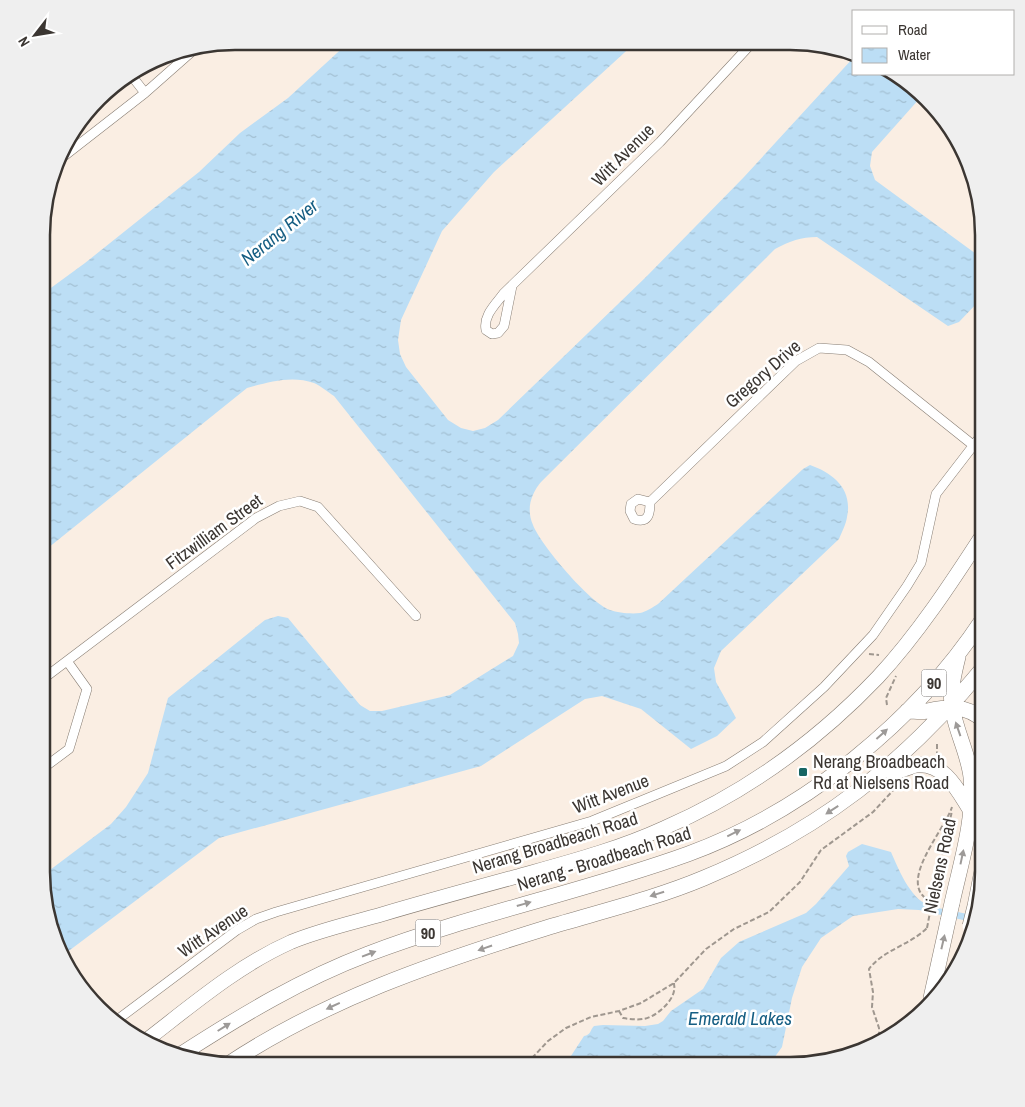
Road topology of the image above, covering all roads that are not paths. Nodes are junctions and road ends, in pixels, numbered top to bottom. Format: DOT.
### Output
graph roads {
  1 [pos="745,50"];
  2 [pos="187,56"];
  3 [pos="134,80"];
  4 [pos="145,93"];
  5 [pos="70,152"];
  6 [pos="512,286"];
  7 [pos="975,443"];
  8 [pos="973,446"];
  9 [pos="650,502"];
  10 [pos="975,546"];
  11 [pos="416,616"];
  12 [pos="975,631"];
  13 [pos="958,655"];
  14 [pos="67,661"];
  15 [pos="50,674"];
  16 [pos="975,678"];
  17 [pos="952,707"];
  18 [pos="907,711"];
  19 [pos="975,714"];
  20 [pos="50,763"];
  21 [pos="885,770"];
  22 [pos="971,811"];
  23 [pos="933,990"];
  24 [pos="120,1017"];
  25 [pos="151,1037"];
  26 [pos="188,1051"];
  27 [pos="240,1057"];
  1 -- 6 [label="street, Witt Avenue"];
  2 -- 4 [label="street"];
  3 -- 4 [label="street"];
  4 -- 5 [label="street"];
  6 -- 6 [label="street, Witt Avenue"];
  7 -- 8 [label="street, Witt Avenue"];
  8 -- 9 [label="street, Gregory Drive"];
  8 -- 24 [label="street, Witt Avenue"];
  10 -- 25 [label="street, Nerang Broadbeach Road"];
  11 -- 14 [label="street, Fitzwilliam Street"];
  12 -- 13 [label="main road, Nerang - Broadbeach Road / 90"];
  13 -- 17 [label="main road, Nielsens Road"];
  13 -- 18 [label="main road, Nerang - Broadbeach Road / 90"];
  14 -- 15 [label="street, Fitzwilliam Street"];
  14 -- 20 [label="street"];
  16 -- 17 [label="main road, 90"];
  17 -- 18 [label="main road"];
  17 -- 19 [label="main road"];
  17 -- 21 [label="main road, 90"];
  22 -- 17 [label="main road, Nielsens Road, one-way"];
  26 -- 18 [label="main road, Nerang - Broadbeach Road / 90, one-way"];
  21 -- 22 [label="main road"];
  21 -- 27 [label="main road, 90, one-way"];
  23 -- 22 [label="main road, Nielsens Road, one-way, bridge"];
}
